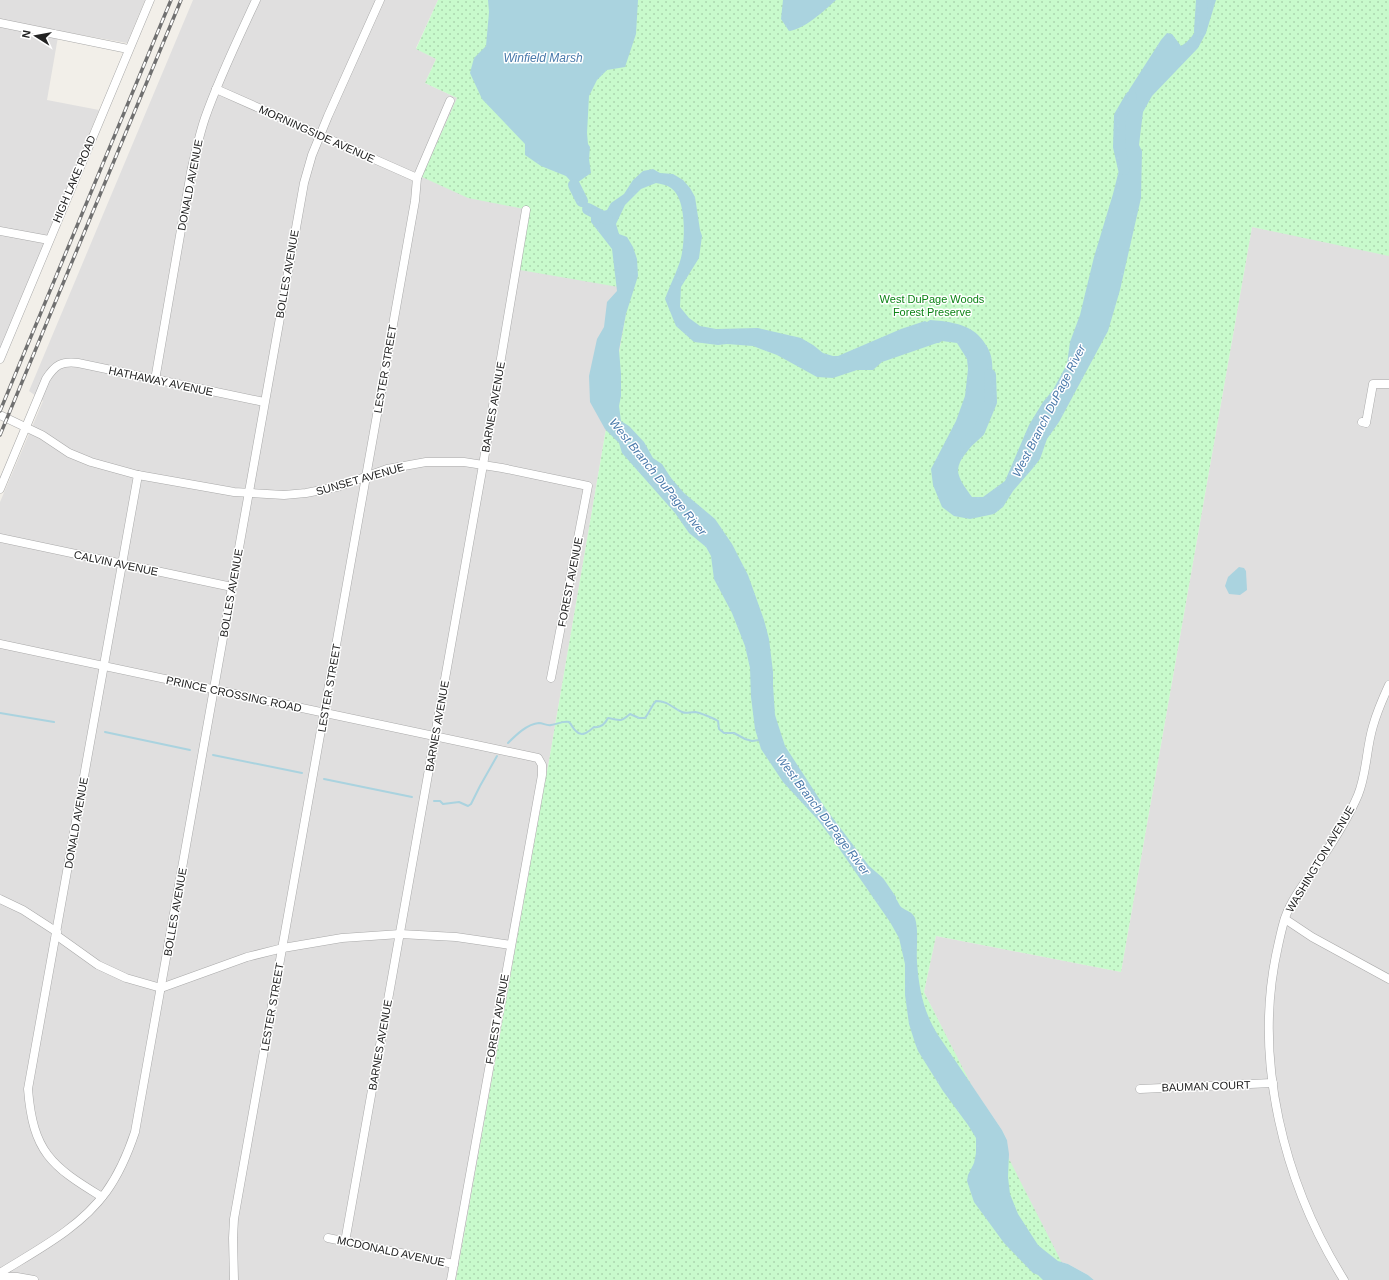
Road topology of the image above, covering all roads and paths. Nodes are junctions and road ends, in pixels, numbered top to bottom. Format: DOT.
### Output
graph roads {
  1 [pos="150,0"];
  2 [pos="256,0"];
  3 [pos="380,0"];
  4 [pos="0,23"];
  5 [pos="128,49"];
  6 [pos="216,89"];
  7 [pos="450,101"];
  8 [pos="320,135"];
  9 [pos="417,178"];
  10 [pos="526,210"];
  11 [pos="0,231"];
  12 [pos="49,240"];
  13 [pos="0,360"];
  14 [pos="155,380"];
  15 [pos="1389,384"];
  16 [pos="264,402"];
  17 [pos="0,414"];
  18 [pos="1362,422"];
  19 [pos="26,427"];
  20 [pos="483,465"];
  21 [pos="138,474"];
  22 [pos="366,477"];
  23 [pos="588,486"];
  24 [pos="0,489"];
  25 [pos="249,493"];
  26 [pos="0,538"];
  27 [pos="122,564"];
  28 [pos="232,587"];
  29 [pos="0,644"];
  30 [pos="104,666"];
  31 [pos="551,678"];
  32 [pos="1389,684"];
  33 [pos="214,689"];
  34 [pos="325,713"];
  35 [pos="435,736"];
  36 [pos="538,758"];
  37 [pos="0,899"];
  38 [pos="1285,919"];
  39 [pos="56,934"];
  40 [pos="400,934"];
  41 [pos="511,944"];
  42 [pos="283,948"];
  43 [pos="1389,979"];
  44 [pos="161,988"];
  45 [pos="1272,1083"];
  46 [pos="1140,1088"];
  47 [pos="104,1194"];
  48 [pos="328,1238"];
  49 [pos="345,1242"];
  50 [pos="454,1264"];
  51 [pos="0,1273"];
  52 [pos="0,1277"];
  53 [pos="34,1280"];
  54 [pos="234,1280"];
  55 [pos="451,1280"];
  56 [pos="1344,1280"];
  1 -- 5 [label="street, HIGH LAKE ROAD"];
  2 -- 6 [label="street, DONALD AVENUE"];
  3 -- 8 [label="street, BOLLES AVENUE"];
  4 -- 5 [label="street"];
  5 -- 12 [label="street, HIGH LAKE ROAD"];
  6 -- 8 [label="street, MORNINGSIDE AVENUE"];
  6 -- 14 [label="street, DONALD AVENUE"];
  7 -- 9 [label="street, LESTER STREET"];
  8 -- 9 [label="street, MORNINGSIDE AVENUE"];
  8 -- 16 [label="street, BOLLES AVENUE"];
  9 -- 22 [label="street, LESTER STREET"];
  10 -- 20 [label="street, BARNES AVENUE"];
  11 -- 12 [label="street"];
  12 -- 13 [label="street, HIGH LAKE ROAD"];
  14 -- 16 [label="street, HATHAWAY AVENUE"];
  14 -- 19 [label="street, HATHAWAY AVENUE"];
  15 -- 18 [label="street"];
  16 -- 25 [label="street, BOLLES AVENUE"];
  17 -- 19 [label="street, SUNSET AVENUE"];
  19 -- 21 [label="street, SUNSET AVENUE"];
  19 -- 24 [label="street"];
  20 -- 22 [label="street, SUNSET AVENUE"];
  20 -- 23 [label="street, SUNSET AVENUE"];
  20 -- 35 [label="street, BARNES AVENUE"];
  21 -- 25 [label="street, SUNSET AVENUE"];
  21 -- 27 [label="street, DONALD AVENUE"];
  22 -- 25 [label="street, SUNSET AVENUE"];
  22 -- 34 [label="street, LESTER STREET"];
  23 -- 31 [label="street, FOREST AVENUE"];
  25 -- 28 [label="street, BOLLES AVENUE"];
  26 -- 27 [label="street, CALVIN AVENUE"];
  27 -- 28 [label="street, CALVIN AVENUE"];
  27 -- 30 [label="street, DONALD AVENUE"];
  28 -- 33 [label="street, BOLLES AVENUE"];
  29 -- 30 [label="street, PRINCE CROSSING ROAD"];
  30 -- 33 [label="street, PRINCE CROSSING ROAD"];
  30 -- 39 [label="street, DONALD AVENUE"];
  32 -- 38 [label="street, WASHINGTON AVENUE"];
  33 -- 34 [label="street, PRINCE CROSSING ROAD"];
  33 -- 44 [label="street, BOLLES AVENUE"];
  34 -- 35 [label="street, PRINCE CROSSING ROAD"];
  34 -- 42 [label="street, LESTER STREET"];
  35 -- 36 [label="street, PRINCE CROSSING ROAD"];
  35 -- 40 [label="street, BARNES AVENUE"];
  36 -- 41 [label="street, FOREST AVENUE"];
  37 -- 39 [label="street"];
  38 -- 43 [label="street"];
  38 -- 45 [label="street, WASHINGTON AVENUE"];
  39 -- 44 [label="street"];
  39 -- 47 [label="street, DONALD AVENUE"];
  40 -- 41 [label="street"];
  40 -- 42 [label="street"];
  40 -- 49 [label="street, BARNES AVENUE"];
  41 -- 50 [label="street, FOREST AVENUE"];
  42 -- 44 [label="street"];
  42 -- 54 [label="street, LESTER STREET"];
  44 -- 47 [label="street, BOLLES AVENUE"];
  45 -- 46 [label="street, BAUMAN COURT"];
  45 -- 56 [label="street, WASHINGTON AVENUE"];
  47 -- 51 [label="street, BOLLES AVENUE"];
  48 -- 49 [label="street, MCDONALD AVENUE"];
  49 -- 50 [label="street, MCDONALD AVENUE"];
  50 -- 55 [label="street, FOREST AVENUE"];
  52 -- 53 [label="street"];
}
